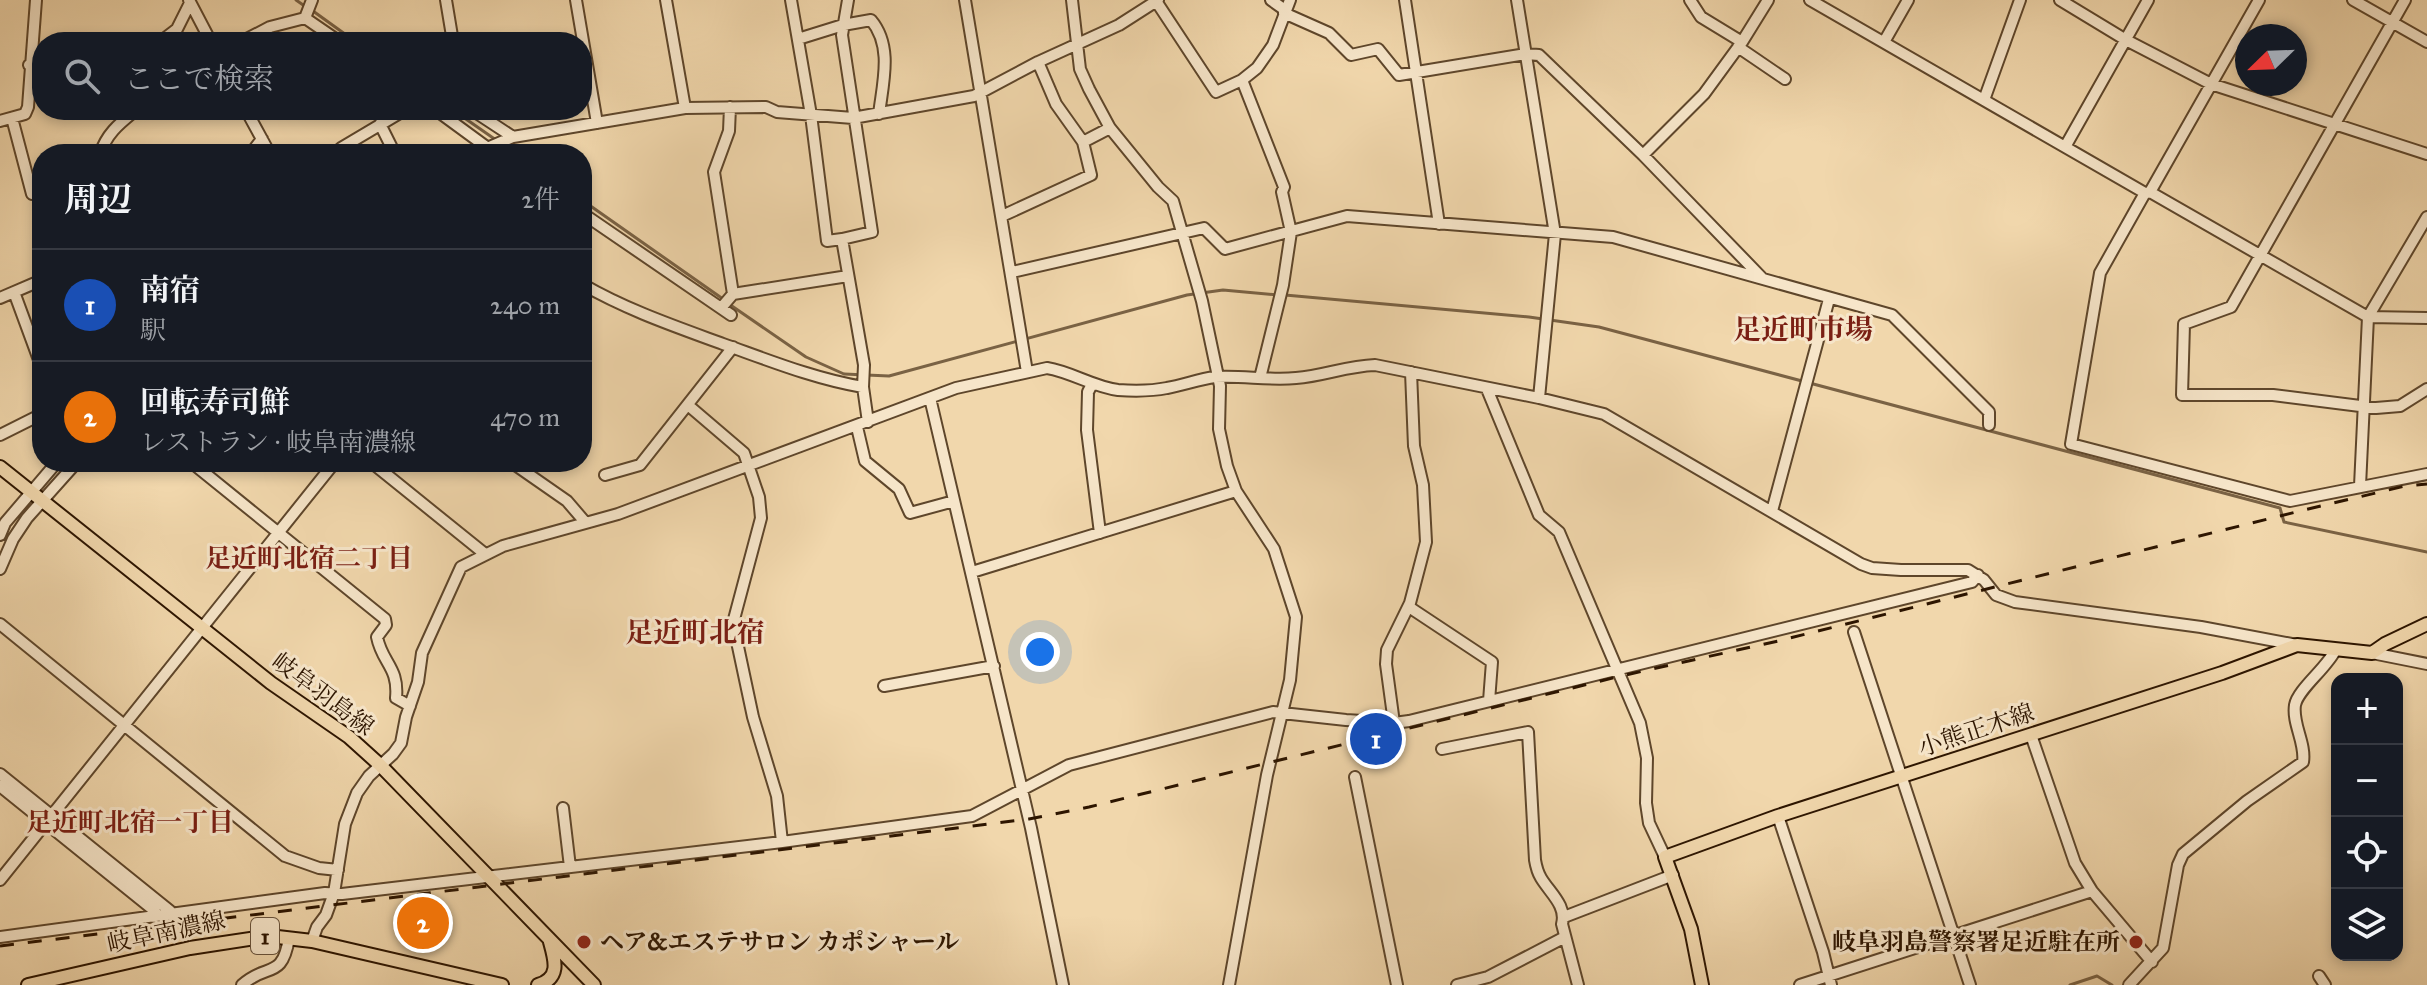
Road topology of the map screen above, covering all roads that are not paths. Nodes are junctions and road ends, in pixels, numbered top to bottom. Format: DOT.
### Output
graph roads {
  1 [pos="36,0"];
  2 [pos="312,0"];
  3 [pos="446,0"];
  4 [pos="576,0"];
  5 [pos="666,0"];
  6 [pos="791,0"];
  7 [pos="848,0"];
  8 [pos="965,0"];
  9 [pos="1072,0"];
  10 [pos="1271,0"];
  11 [pos="1405,0"];
  12 [pos="1517,0"];
  13 [pos="1690,0"];
  14 [pos="1768,0"];
  15 [pos="1810,0"];
  16 [pos="1908,0"];
  17 [pos="2020,0"];
  18 [pos="2060,0"];
  19 [pos="2148,0"];
  20 [pos="2259,0"];
  21 [pos="2353,0"];
  22 [pos="2405,0"];
  23 [pos="1157,1"];
  24 [pos="189,2"];
  25 [pos="1286,7"];
  26 [pos="305,18"];
  27 [pos="2394,23"];
  28 [pos="843,25"];
  29 [pos="33,32"];
  30 [pos="173,32"];
  31 [pos="206,32"];
  32 [pos="260,32"];
  33 [pos="325,32"];
  34 [pos="451,32"];
  35 [pos="580,32"];
  36 [pos="32,37"];
  37 [pos="798,39"];
  38 [pos="2126,40"];
  39 [pos="1884,42"];
  40 [pos="2427,42"];
  41 [pos="1077,43"];
  42 [pos="1740,45"];
  43 [pos="1526,54"];
  44 [pos="1038,62"];
  45 [pos="29,65"];
  46 [pos="32,65"];
  47 [pos="1415,73"];
  48 [pos="1785,79"];
  49 [pos="1242,80"];
  50 [pos="2211,84"];
  51 [pos="981,92"];
  52 [pos="1984,100"];
  53 [pos="592,103"];
  54 [pos="730,107"];
  55 [pos="685,108"];
  56 [pos="879,114"];
  57 [pos="811,115"];
  58 [pos="12,118"];
  59 [pos="853,118"];
  60 [pos="123,120"];
  61 [pos="252,120"];
  62 [pos="387,120"];
  63 [pos="450,120"];
  64 [pos="487,120"];
  65 [pos="0,121"];
  66 [pos="597,123"];
  67 [pos="380,124"];
  68 [pos="2334,126"];
  69 [pos="1110,128"];
  70 [pos="513,137"];
  71 [pos="262,139"];
  72 [pos="1083,142"];
  73 [pos="104,144"];
  74 [pos="258,144"];
  75 [pos="265,144"];
  76 [pos="348,144"];
  77 [pos="390,144"];
  78 [pos="482,144"];
  79 [pos="502,144"];
  80 [pos="2065,147"];
  81 [pos="2427,154"];
  82 [pos="1643,155"];
  83 [pos="2148,193"];
  84 [pos="32,194"];
  85 [pos="1002,216"];
  86 [pos="2427,217"];
  87 [pos="592,220"];
  88 [pos="1439,224"];
  89 [pos="1182,232"];
  90 [pos="1291,232"];
  91 [pos="1555,234"];
  92 [pos="842,239"];
  93 [pos="2260,255"];
  94 [pos="1012,272"];
  95 [pos="848,276"];
  96 [pos="1764,280"];
  97 [pos="32,284"];
  98 [pos="592,290"];
  99 [pos="14,292"];
  100 [pos="733,294"];
  101 [pos="0,298"];
  102 [pos="1829,299"];
  103 [pos="721,308"];
  104 [pos="731,315"];
  105 [pos="2368,317"];
  106 [pos="2427,318"];
  107 [pos="32,341"];
  108 [pos="733,347"];
  109 [pos="1027,372"];
  110 [pos="1411,372"];
  111 [pos="1218,377"];
  112 [pos="1260,378"];
  113 [pos="1092,384"];
  114 [pos="863,387"];
  115 [pos="1487,389"];
  116 [pos="2427,389"];
  117 [pos="930,398"];
  118 [pos="1539,398"];
  119 [pos="689,406"];
  120 [pos="2363,408"];
  121 [pos="32,419"];
  122 [pos="862,424"];
  123 [pos="1989,425"];
  124 [pos="0,435"];
  125 [pos="750,466"];
  126 [pos="0,467"];
  127 [pos="48,472"];
  128 [pos="68,472"];
  129 [pos="203,472"];
  130 [pos="327,472"];
  131 [pos="383,472"];
  132 [pos="525,472"];
  133 [pos="2427,474"];
  134 [pos="605,475"];
  135 [pos="2360,486"];
  136 [pos="1236,491"];
  137 [pos="31,492"];
  138 [pos="43,501"];
  139 [pos="954,501"];
  140 [pos="1772,511"];
  141 [pos="585,522"];
  142 [pos="279,533"];
  143 [pos="1100,533"];
  144 [pos="0,535"];
  145 [pos="485,554"];
  146 [pos="0,569"];
  147 [pos="972,572"];
  148 [pos="1978,575"];
  149 [pos="1409,607"];
  150 [pos="0,624"];
  151 [pos="2427,624"];
  152 [pos="202,629"];
  153 [pos="1854,632"];
  154 [pos="2297,645"];
  155 [pos="2336,649"];
  156 [pos="2372,653"];
  157 [pos="2427,664"];
  158 [pos="994,666"];
  159 [pos="1617,670"];
  160 [pos="884,686"];
  161 [pos="1489,701"];
  162 [pos="410,706"];
  163 [pos="1284,712"];
  164 [pos="1394,723"];
  165 [pos="125,725"];
  166 [pos="2031,735"];
  167 [pos="1442,749"];
  168 [pos="380,765"];
  169 [pos="0,774"];
  170 [pos="1355,777"];
  171 [pos="1901,777"];
  172 [pos="0,786"];
  173 [pos="1023,790"];
  174 [pos="563,808"];
  175 [pos="1778,816"];
  176 [pos="48,819"];
  177 [pos="782,842"];
  178 [pos="1665,857"];
  179 [pos="570,867"];
  180 [pos="338,870"];
  181 [pos="1673,875"];
  182 [pos="489,876"];
  183 [pos="0,880"];
  184 [pos="2092,891"];
  185 [pos="334,893"];
  186 [pos="171,915"];
  187 [pos="156,917"];
  188 [pos="1564,917"];
  189 [pos="1953,936"];
  190 [pos="0,937"];
  191 [pos="1565,937"];
  192 [pos="289,938"];
  193 [pos="548,938"];
  194 [pos="312,941"];
  195 [pos="2152,962"];
  196 [pos="1830,981"];
  197 [pos="28,985"];
  198 [pos="242,985"];
  199 [pos="502,985"];
  200 [pos="538,985"];
  201 [pos="594,985"];
  202 [pos="1063,985"];
  203 [pos="1229,985"];
  204 [pos="1397,985"];
  205 [pos="1457,985"];
  206 [pos="1578,985"];
  207 [pos="1702,985"];
  208 [pos="1800,985"];
  209 [pos="1970,985"];
  210 [pos="2129,985"];
  1 -- 29 [label="street"];
  2 -- 26 [label="street"];
  3 -- 34 [label="street"];
  4 -- 35 [label="street"];
  5 -- 55 [label="street"];
  6 -- 37 [label="street"];
  7 -- 28 [label="street"];
  8 -- 51 [label="street"];
  9 -- 41 [label="street"];
  10 -- 25 [label="street"];
  11 -- 47 [label="street"];
  12 -- 43 [label="street"];
  13 -- 42 [label="street"];
  14 -- 42 [label="street"];
  15 -- 39 [label="street"];
  16 -- 39 [label="street"];
  17 -- 52 [label="street"];
  18 -- 38 [label="street"];
  19 -- 38 [label="street"];
  20 -- 50 [label="street"];
  21 -- 27 [label="street"];
  22 -- 27 [label="street"];
  23 -- 41 [label="street"];
  23 -- 49 [label="street"];
  24 -- 30 [label="street"];
  24 -- 31 [label="street"];
  25 -- 47 [label="street"];
  25 -- 49 [label="street"];
  26 -- 32 [label="street"];
  26 -- 33 [label="street"];
  27 -- 40 [label="street"];
  27 -- 68 [label="street"];
  28 -- 37 [label="street"];
  28 -- 56 [label="street"];
  28 -- 59 [label="street"];
  36 -- 45 [label="street"];
  37 -- 57 [label="street"];
  38 -- 50 [label="street"];
  38 -- 80 [label="street"];
  39 -- 52 [label="street"];
  41 -- 44 [label="street"];
  41 -- 69 [label="street"];
  42 -- 48 [label="street"];
  42 -- 82 [label="street"];
  43 -- 47 [label="street"];
  43 -- 82 [label="street"];
  43 -- 91 [label="street"];
  44 -- 51 [label="street"];
  44 -- 72 [label="street"];
  45 -- 46 [label="street"];
  45 -- 58 [label="street"];
  47 -- 88 [label="street"];
  49 -- 90 [label="street"];
  50 -- 68 [label="street"];
  50 -- 83 [label="street"];
  51 -- 56 [label="street"];
  51 -- 85 [label="street"];
  52 -- 80 [label="street"];
  53 -- 66 [label="street"];
  54 -- 55 [label="street"];
  54 -- 57 [label="street"];
  54 -- 100 [label="street"];
  55 -- 66 [label="street"];
  56 -- 59 [label="street"];
  57 -- 59 [label="street"];
  57 -- 92 [label="street"];
  58 -- 65 [label="street"];
  58 -- 84 [label="street"];
  59 -- 92 [label="street"];
  60 -- 73 [label="street"];
  61 -- 71 [label="street"];
  62 -- 67 [label="street"];
  63 -- 78 [label="street"];
  64 -- 70 [label="street"];
  66 -- 70 [label="street"];
  67 -- 76 [label="street"];
  67 -- 77 [label="street"];
  68 -- 81 [label="street"];
  68 -- 93 [label="street"];
  69 -- 72 [label="street"];
  69 -- 89 [label="street"];
  70 -- 79 [label="street"];
  71 -- 74 [label="street"];
  71 -- 75 [label="street"];
  72 -- 85 [label="street"];
  80 -- 83 [label="street"];
  82 -- 96 [label="street"];
  83 -- 93 [label="street"];
  83 -- 135 [label="street"];
  85 -- 94 [label="street"];
  86 -- 105 [label="street"];
  87 -- 103 [label="street"];
  88 -- 90 [label="street"];
  88 -- 91 [label="street"];
  89 -- 90 [label="street"];
  89 -- 94 [label="street"];
  89 -- 111 [label="street"];
  90 -- 112 [label="street"];
  91 -- 96 [label="street"];
  91 -- 118 [label="street"];
  92 -- 95 [label="street"];
  93 -- 105 [label="street"];
  93 -- 120 [label="street"];
  94 -- 109 [label="street"];
  95 -- 100 [label="street"];
  95 -- 114 [label="street"];
  96 -- 102 [label="street"];
  97 -- 99 [label="street"];
  98 -- 108 [label="street"];
  99 -- 101 [label="street"];
  99 -- 107 [label="street"];
  100 -- 103 [label="street"];
  102 -- 123 [label="street"];
  102 -- 140 [label="street"];
  103 -- 104 [label="street"];
  105 -- 106 [label="street"];
  105 -- 120 [label="street"];
  108 -- 114 [label="street"];
  108 -- 119 [label="street"];
  109 -- 113 [label="street"];
  109 -- 117 [label="street"];
  110 -- 112 [label="street"];
  110 -- 115 [label="street"];
  110 -- 149 [label="street"];
  111 -- 112 [label="street"];
  111 -- 113 [label="street"];
  111 -- 136 [label="street"];
  113 -- 143 [label="street"];
  114 -- 122 [label="street"];
  115 -- 118 [label="street"];
  115 -- 159 [label="street"];
  116 -- 120 [label="street"];
  117 -- 122 [label="street"];
  117 -- 139 [label="street"];
  118 -- 140 [label="street"];
  119 -- 125 [label="street"];
  119 -- 134 [label="street"];
  120 -- 135 [label="street"];
  121 -- 124 [label="street"];
  122 -- 125 [label="street"];
  122 -- 139 [label="street"];
  125 -- 141 [label="street"];
  125 -- 177 [label="street"];
  126 -- 137 [label="main road, 岐阜羽島線"];
  127 -- 137 [label="street"];
  128 -- 138 [label="street"];
  129 -- 142 [label="street"];
  130 -- 142 [label="street"];
  131 -- 145 [label="street"];
  132 -- 141 [label="street"];
  133 -- 135 [label="street"];
  136 -- 143 [label="street"];
  136 -- 163 [label="street"];
  137 -- 138 [label="main road, 岐阜羽島線"];
  137 -- 144 [label="street"];
  138 -- 146 [label="street"];
  138 -- 152 [label="main road, 岐阜羽島線"];
  139 -- 147 [label="street"];
  140 -- 148 [label="street"];
  141 -- 145 [label="street"];
  142 -- 152 [label="street"];
  142 -- 162 [label="street"];
  143 -- 147 [label="street"];
  145 -- 162 [label="street"];
  147 -- 158 [label="street"];
  148 -- 154 [label="street"];
  148 -- 159 [label="street"];
  149 -- 161 [label="street"];
  149 -- 164 [label="street"];
  150 -- 165 [label="street"];
  151 -- 156 [label="main road"];
  152 -- 165 [label="street"];
  152 -- 168 [label="main road, 岐阜羽島線"];
  153 -- 171 [label="street"];
  154 -- 155 [label="main road, 小熊正木線"];
  154 -- 166 [label="main road, 小熊正木線"];
  155 -- 156 [label="main road, 小熊正木線"];
  155 -- 195 [label="street"];
  156 -- 157 [label="street"];
  158 -- 160 [label="street"];
  158 -- 173 [label="street"];
  159 -- 161 [label="street"];
  159 -- 178 [label="street"];
  161 -- 164 [label="street"];
  162 -- 168 [label="street"];
  163 -- 164 [label="street"];
  163 -- 173 [label="street"];
  163 -- 203 [label="street"];
  165 -- 176 [label="street"];
  165 -- 180 [label="street"];
  166 -- 171 [label="main road, 小熊正木線"];
  166 -- 184 [label="street"];
  167 -- 188 [label="street"];
  168 -- 180 [label="street"];
  168 -- 182 [label="main road, 岐阜羽島線"];
  169 -- 176 [label="street"];
  170 -- 204 [label="street"];
  171 -- 175 [label="main road, 小熊正木線"];
  171 -- 189 [label="street"];
  172 -- 176 [label="street"];
  173 -- 177 [label="street"];
  173 -- 202 [label="street"];
  174 -- 179 [label="street"];
  175 -- 178 [label="main road, 小熊正木線"];
  175 -- 196 [label="street"];
  176 -- 183 [label="street"];
  176 -- 186 [label="street"];
  176 -- 187 [label="street"];
  177 -- 179 [label="street"];
  178 -- 181 [label="main road"];
  179 -- 182 [label="street"];
  180 -- 185 [label="street"];
  181 -- 188 [label="street"];
  181 -- 207 [label="main road"];
  182 -- 185 [label="street"];
  182 -- 193 [label="main road, 岐阜羽島線"];
  184 -- 189 [label="street"];
  184 -- 195 [label="street"];
  185 -- 186 [label="street"];
  185 -- 194 [label="street"];
  186 -- 187 [label="street"];
  187 -- 190 [label="street"];
  188 -- 191 [label="street"];
  189 -- 196 [label="street"];
  189 -- 209 [label="street"];
  191 -- 205 [label="street"];
  191 -- 206 [label="street"];
  192 -- 194 [label="main road, 岐阜南濃線 / 1"];
  192 -- 197 [label="main road, 岐阜南濃線 / 1"];
  192 -- 198 [label="street"];
  193 -- 200 [label="main road"];
  193 -- 201 [label="main road, 岐阜羽島線"];
  194 -- 199 [label="main road, 岐阜南濃線 / 1"];
  195 -- 210 [label="street"];
  196 -- 208 [label="street"];
}
